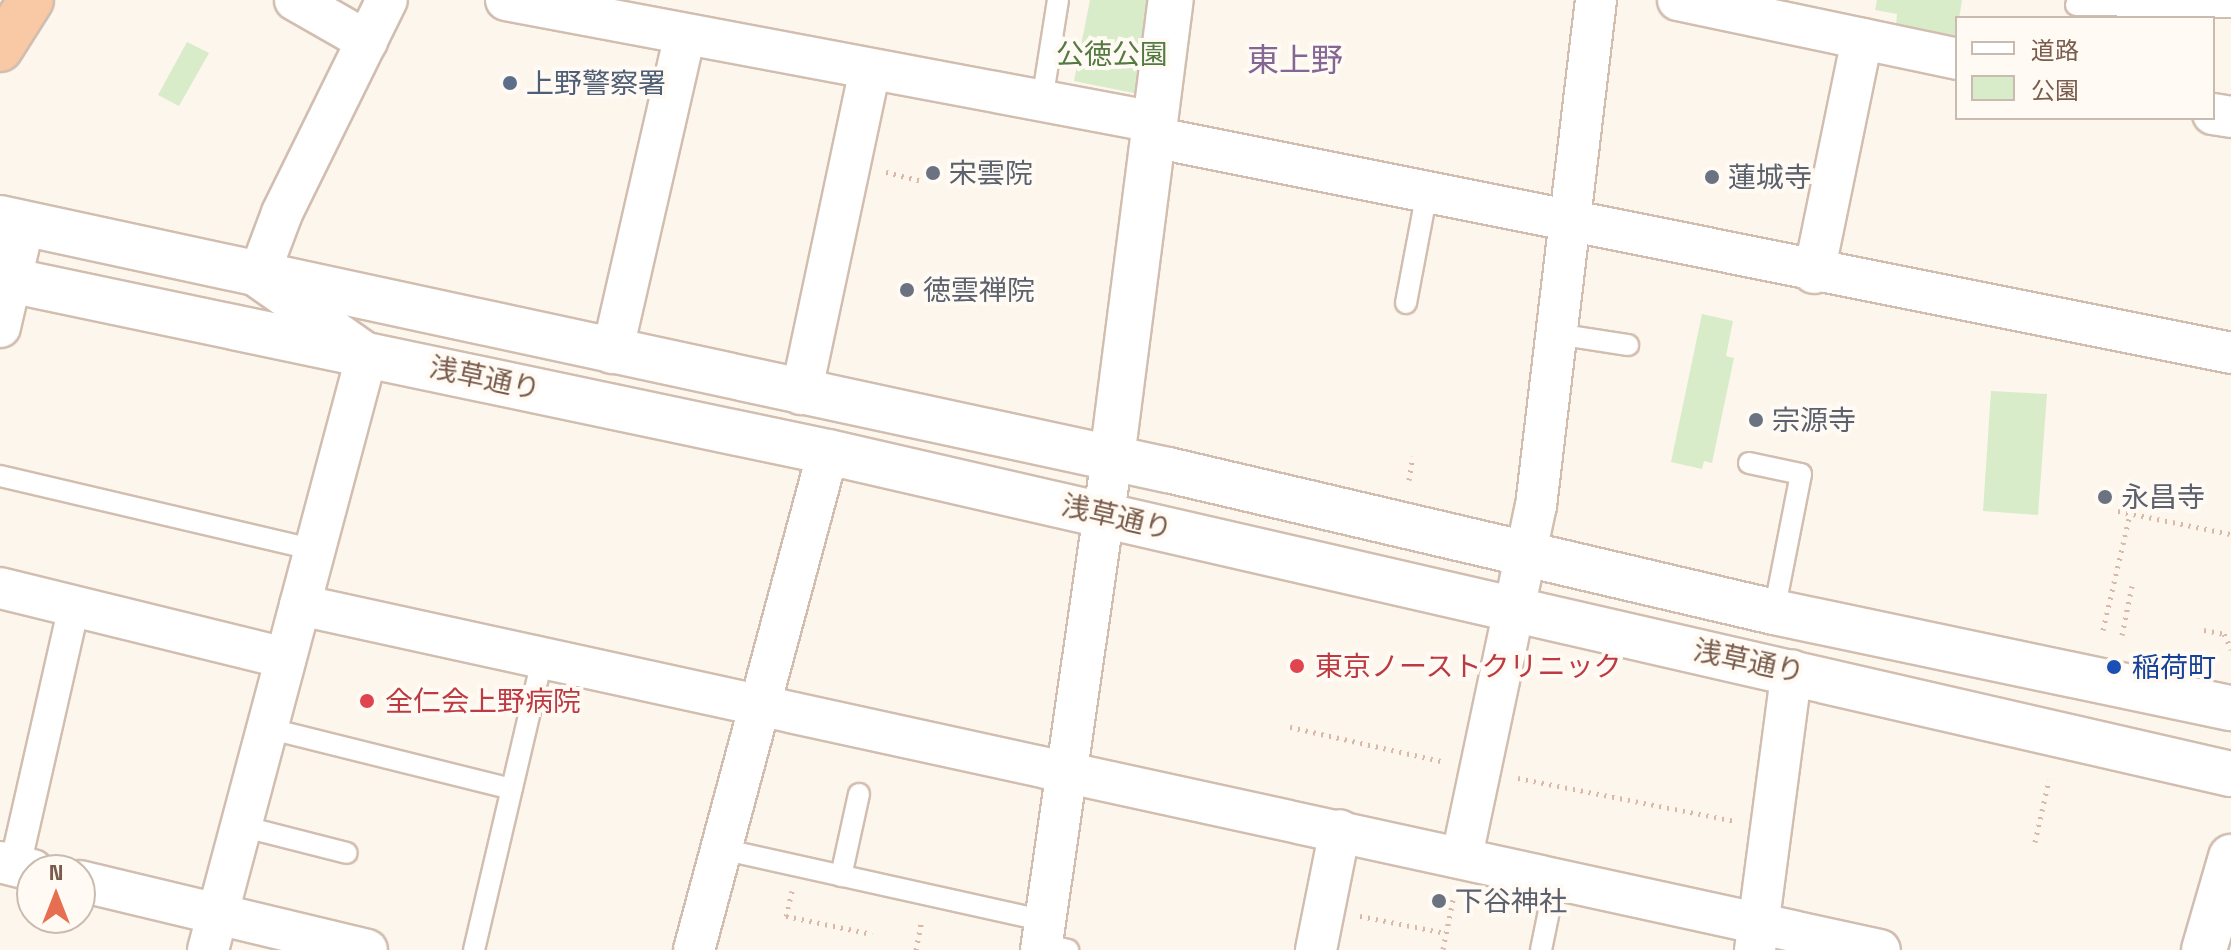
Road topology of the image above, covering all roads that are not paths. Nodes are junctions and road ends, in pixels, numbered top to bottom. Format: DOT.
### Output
graph roads {
  1 [pos="31,0"];
  2 [pos="295,0"];
  3 [pos="387,0"];
  4 [pos="506,0"];
  5 [pos="1058,0"];
  6 [pos="1171,0"];
  7 [pos="1596,0"];
  8 [pos="1678,0"];
  9 [pos="2076,5"];
  10 [pos="2231,7"];
  11 [pos="1840,27"];
  12 [pos="685,34"];
  13 [pos="367,41"];
  14 [pos="0,49"];
  15 [pos="1955,58"];
  16 [pos="870,69"];
  17 [pos="1042,101"];
  18 [pos="1154,130"];
  19 [pos="1427,192"];
  20 [pos="12,221"];
  21 [pos="1569,221"];
  22 [pos="1814,273"];
  23 [pos="258,277"];
  24 [pos="5,279"];
  25 [pos="1406,303"];
  26 [pos="0,327"];
  27 [pos="1556,334"];
  28 [pos="1628,345"];
  29 [pos="612,353"];
  30 [pos="2231,353"];
  31 [pos="367,354"];
  32 [pos="801,394"];
  33 [pos="828,452"];
  34 [pos="1112,458"];
  35 [pos="1749,463"];
  36 [pos="0,476"];
  37 [pos="1103,514"];
  38 [pos="315,550"];
  39 [pos="1527,556"];
  40 [pos="0,588"];
  41 [pos="300,605"];
  42 [pos="74,606"];
  43 [pos="1774,612"];
  44 [pos="1517,613"];
  45 [pos="286,658"];
  46 [pos="542,659"];
  47 [pos="1792,670"];
  48 [pos="760,708"];
  49 [pos="2231,708"];
  50 [pos="267,728"];
  51 [pos="1066,772"];
  52 [pos="2231,774"];
  53 [pos="512,789"];
  54 [pos="859,794"];
  55 [pos="241,826"];
  56 [pos="1340,830"];
  57 [pos="721,849"];
  58 [pos="347,853"];
  59 [pos="19,854"];
  60 [pos="1462,856"];
  61 [pos="2231,857"];
  62 [pos="841,876"];
  63 [pos="1556,877"];
  64 [pos="96,887"];
  65 [pos="213,932"];
  66 [pos="1757,936"];
  67 [pos="1049,941"];
  68 [pos="367,950"];
  69 [pos="474,950"];
  70 [pos="694,950"];
  71 [pos="1316,950"];
  72 [pos="1541,950"];
  73 [pos="1880,950"];
  74 [pos="2204,950"];
  1 -- 14 [label="highway"];
  2 -- 13 [label="street"];
  3 -- 13 [label="street"];
  4 -- 12 [label="street"];
  5 -- 17 [label="lane"];
  6 -- 18 [label="main road"];
  7 -- 21 [label="street"];
  8 -- 11 [label="street"];
  9 -- 10 [label="lane"];
  11 -- 15 [label="street"];
  11 -- 22 [label="street"];
  12 -- 16 [label="street"];
  12 -- 29 [label="street"];
  13 -- 23 [label="street"];
  16 -- 17 [label="street"];
  16 -- 32 [label="street"];
  17 -- 18 [label="street"];
  18 -- 19 [label="street"];
  18 -- 34 [label="main road"];
  19 -- 21 [label="street"];
  19 -- 25 [label="lane"];
  20 -- 23 [label="main road, 浅草通り"];
  20 -- 24 [label="street"];
  21 -- 22 [label="street"];
  21 -- 27 [label="street"];
  22 -- 30 [label="street"];
  23 -- 29 [label="main road, 浅草通り"];
  23 -- 31 [label="street"];
  24 -- 26 [label="street"];
  24 -- 31 [label="main road, 浅草通り"];
  27 -- 28 [label="lane"];
  27 -- 39 [label="street"];
  29 -- 32 [label="main road, 浅草通り"];
  31 -- 33 [label="main road, 浅草通り"];
  31 -- 38 [label="street"];
  32 -- 34 [label="main road, 浅草通り"];
  33 -- 37 [label="main road, 浅草通り"];
  33 -- 48 [label="street"];
  34 -- 37 [label="street"];
  34 -- 39 [label="main road, 浅草通り"];
  35 -- 43 [label="lane"];
  36 -- 38 [label="lane"];
  37 -- 44 [label="main road, 浅草通り"];
  37 -- 51 [label="street"];
  38 -- 41 [label="street"];
  39 -- 43 [label="main road, 浅草通り"];
  39 -- 44 [label="street"];
  40 -- 42 [label="street"];
  41 -- 45 [label="street"];
  41 -- 46 [label="street"];
  42 -- 45 [label="street"];
  42 -- 59 [label="street"];
  43 -- 49 [label="main road, 浅草通り"];
  44 -- 47 [label="main road, 浅草通り"];
  44 -- 60 [label="street"];
  45 -- 50 [label="street"];
  46 -- 48 [label="street"];
  46 -- 53 [label="lane"];
  47 -- 52 [label="main road, 浅草通り"];
  47 -- 66 [label="street"];
  48 -- 51 [label="street"];
  48 -- 57 [label="street"];
  50 -- 53 [label="lane"];
  50 -- 55 [label="street"];
  51 -- 56 [label="street"];
  51 -- 67 [label="street"];
  53 -- 69 [label="lane"];
  54 -- 62 [label="lane"];
  55 -- 58 [label="lane"];
  55 -- 65 [label="street"];
  56 -- 60 [label="street"];
  56 -- 71 [label="street"];
  57 -- 62 [label="lane"];
  57 -- 70 [label="street"];
  60 -- 63 [label="street"];
  61 -- 74 [label="main road"];
  62 -- 67 [label="lane"];
  63 -- 66 [label="street"];
  63 -- 72 [label="lane"];
  64 -- 65 [label="street"];
  65 -- 68 [label="street"];
  66 -- 73 [label="street"];
}
